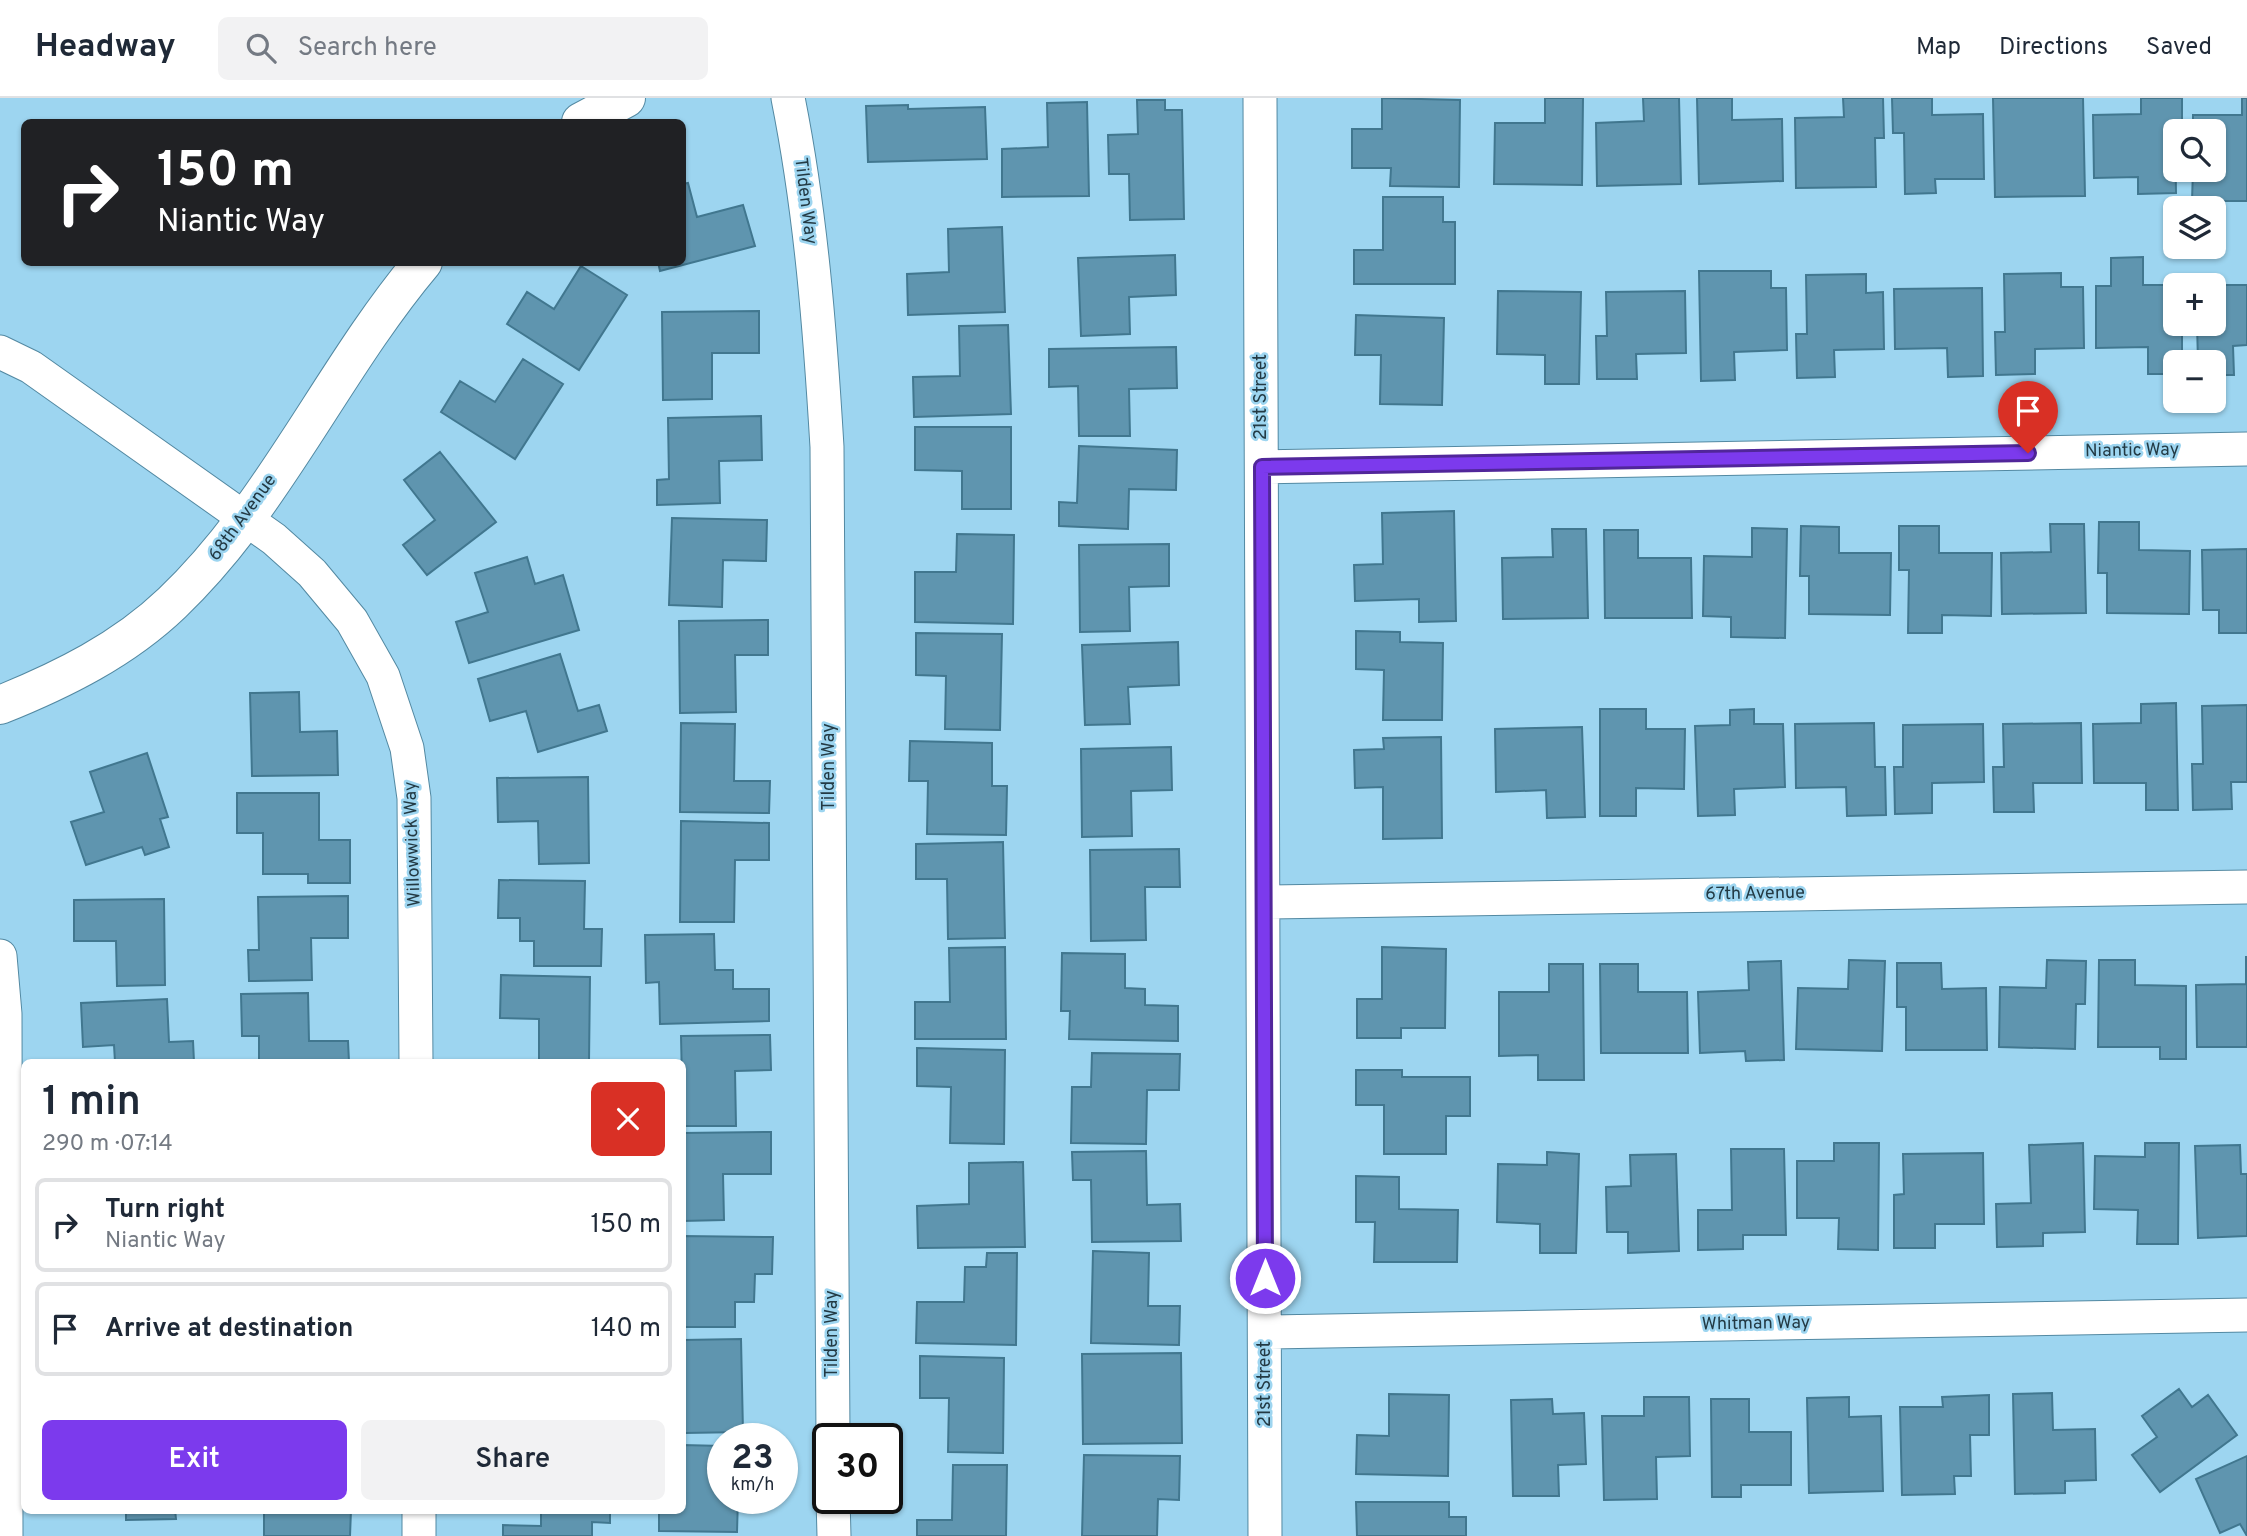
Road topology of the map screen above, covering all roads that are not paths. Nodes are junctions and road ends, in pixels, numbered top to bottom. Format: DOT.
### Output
graph roads {
  1 [pos="788,98"];
  2 [pos="1260,98"];
  3 [pos="420,266"];
  4 [pos="0,352"];
  5 [pos="2247,449"];
  6 [pos="1262,467"];
  7 [pos="246,518"];
  8 [pos="0,705"];
  9 [pos="2247,887"];
  10 [pos="1264,902"];
  11 [pos="0,956"];
  12 [pos="416,1059"];
  13 [pos="2247,1315"];
  14 [pos="1265,1332"];
  15 [pos="833,1423"];
  16 [pos="419,1514"];
  17 [pos="833,1514"];
  18 [pos="6,1536"];
  19 [pos="419,1536"];
  20 [pos="834,1536"];
  21 [pos="1265,1536"];
  1 -- 15 [label="street, Tilden Way"];
  2 -- 6 [label="street, 21st Street"];
  3 -- 7 [label="street, 68th Avenue"];
  4 -- 7 [label="street, Willowwick Way"];
  5 -- 6 [label="street, Niantic Way"];
  6 -- 10 [label="street, 21st Street"];
  7 -- 8 [label="street, 68th Avenue"];
  7 -- 12 [label="street, Willowwick Way"];
  9 -- 10 [label="street, 67th Avenue"];
  10 -- 14 [label="street, 21st Street"];
  11 -- 18 [label="street"];
  13 -- 14 [label="street, Whitman Way"];
  14 -- 21 [label="street, 21st Street"];
  16 -- 19 [label="street"];
  17 -- 20 [label="street"];
}
